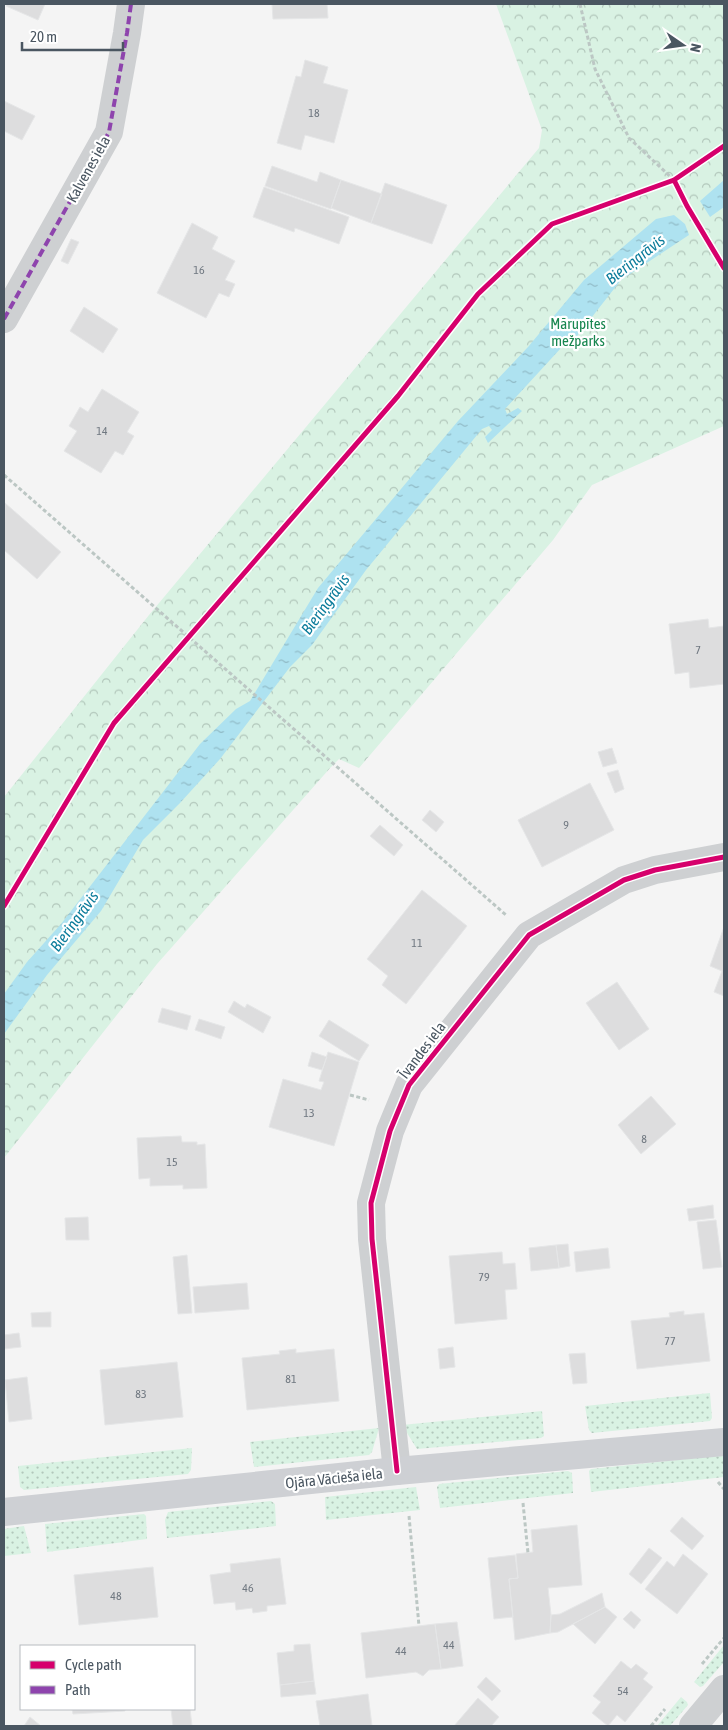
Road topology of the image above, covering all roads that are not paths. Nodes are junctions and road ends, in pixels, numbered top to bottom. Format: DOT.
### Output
graph roads {
  1 [pos="131,4"];
  2 [pos="4,320"];
  3 [pos="724,857"];
  4 [pos="724,1442"];
  5 [pos="397,1471"];
  6 [pos="4,1512"];
  7 [pos="724,1689"];
  8 [pos="693,1726"];
  1 -- 2 [label="street, Kalvenes iela"];
  3 -- 5 [label="street, Īvandes iela"];
  4 -- 5 [label="main road, Ojāra Vācieša iela"];
  5 -- 6 [label="main road, Ojāra Vācieša iela"];
  7 -- 8 [label="street"];
}
